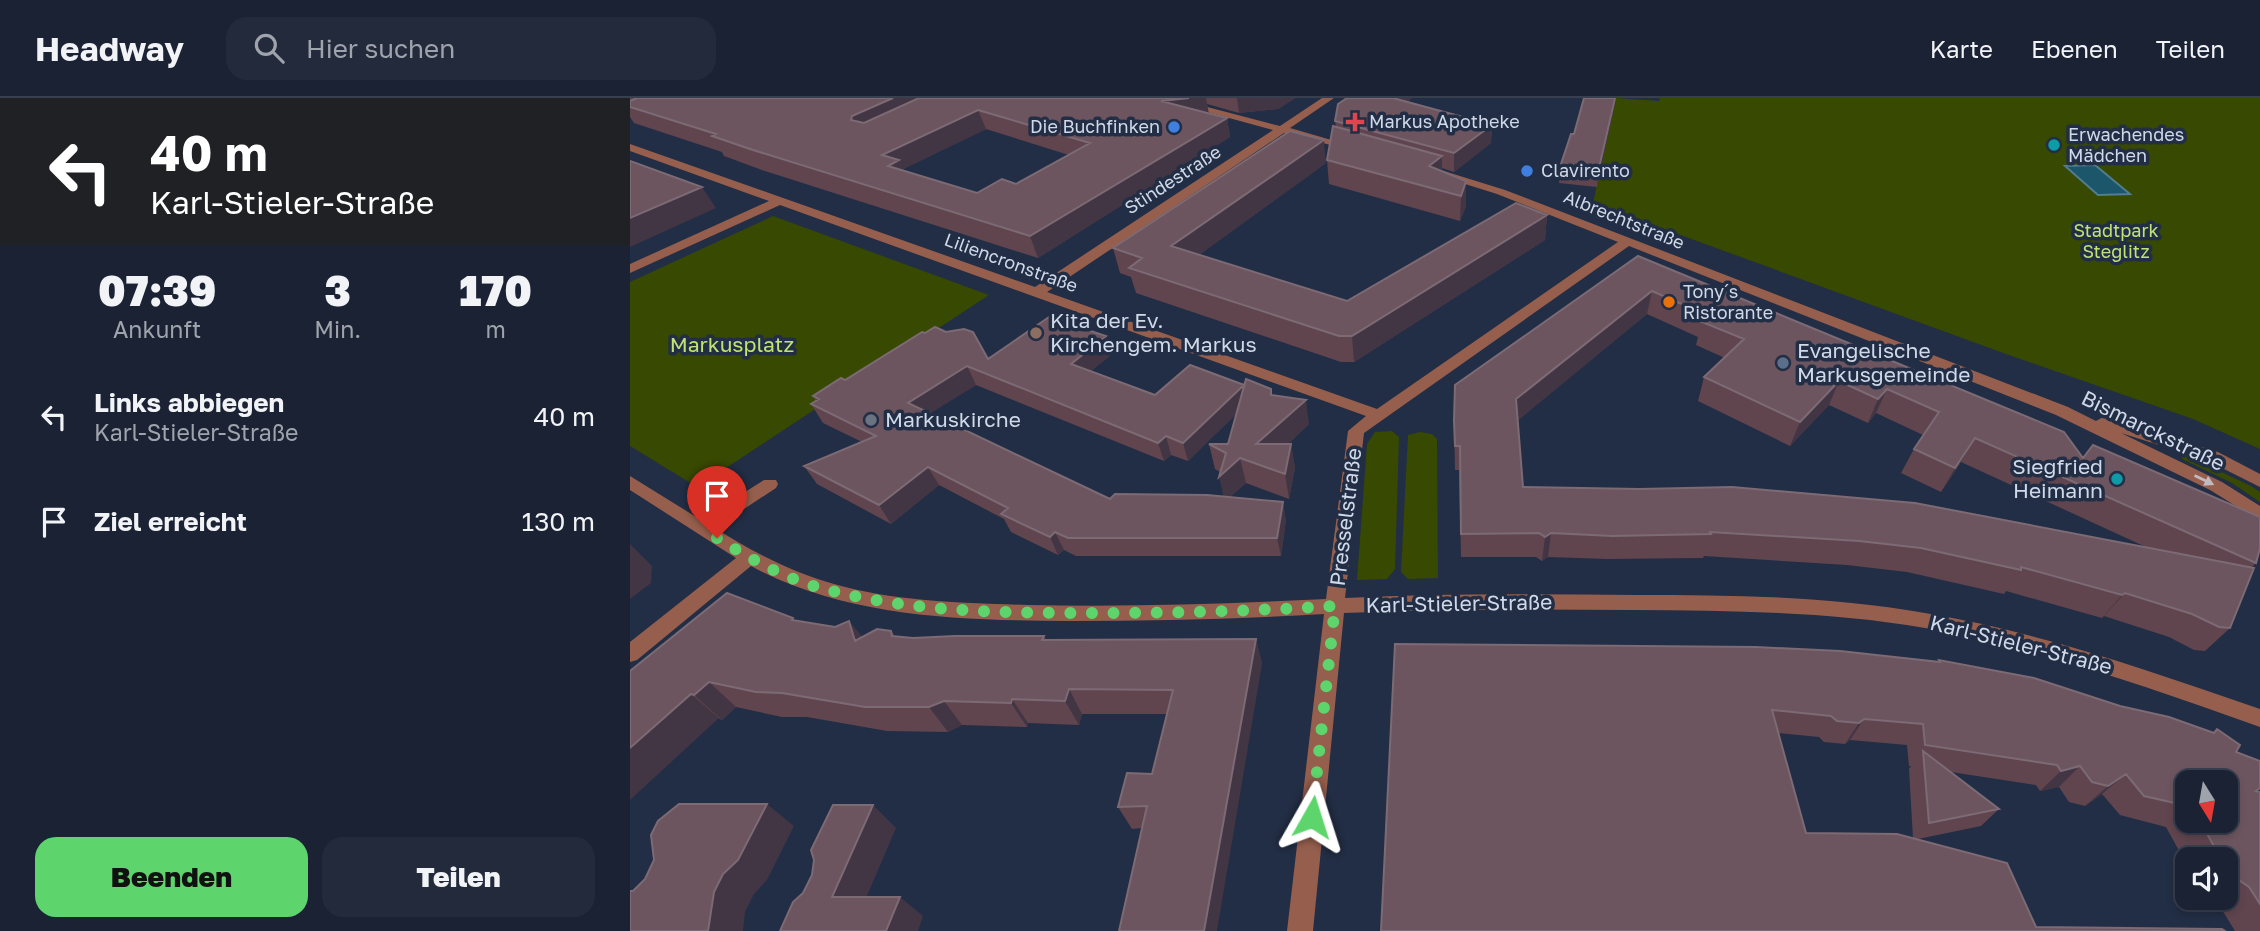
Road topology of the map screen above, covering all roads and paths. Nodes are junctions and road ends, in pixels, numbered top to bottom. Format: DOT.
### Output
graph roads {
  1 [pos="1161,98"];
  2 [pos="1329,98"];
  3 [pos="1283,130"];
  4 [pos="630,148"];
  5 [pos="1365,151"];
  6 [pos="1423,167"];
  7 [pos="778,201"];
  8 [pos="1627,242"];
  9 [pos="630,269"];
  10 [pos="1037,292"];
  11 [pos="2062,411"];
  12 [pos="1378,415"];
  13 [pos="2260,481"];
  14 [pos="630,482"];
  15 [pos="770,484"];
  16 [pos="2260,515"];
  17 [pos="702,528"];
  18 [pos="749,558"];
  19 [pos="1335,606"];
  20 [pos="630,654"];
  21 [pos="2260,718"];
  22 [pos="1300,931"];
  1 -- 3 [label="street"];
  2 -- 3 [label="street, Stindestraße"];
  3 -- 5 [label="street"];
  3 -- 10 [label="street, Stindestraße"];
  4 -- 7 [label="street, Liliencronstraße"];
  6 -- 8 [label="street, Albrechtstraße"];
  7 -- 9 [label="street"];
  7 -- 10 [label="street, Liliencronstraße"];
  8 -- 11 [label="street, Albrechtstraße"];
  8 -- 12 [label="street, Presselstraße"];
  10 -- 12 [label="street, Liliencronstraße"];
  11 -- 13 [label="street, Bismarckstraße"];
  11 -- 16 [label="street, Bismarckstraße, one-way"];
  12 -- 19 [label="street, Presselstraße"];
  14 -- 17 [label="street, Karl-Stieler-Straße"];
  15 -- 17 [label="street"];
  17 -- 18 [label="street, Karl-Stieler-Straße"];
  18 -- 19 [label="street, Karl-Stieler-Straße"];
  18 -- 20 [label="street"];
  19 -- 21 [label="street, Karl-Stieler-Straße"];
  19 -- 22 [label="street, Presselstraße"];
}
